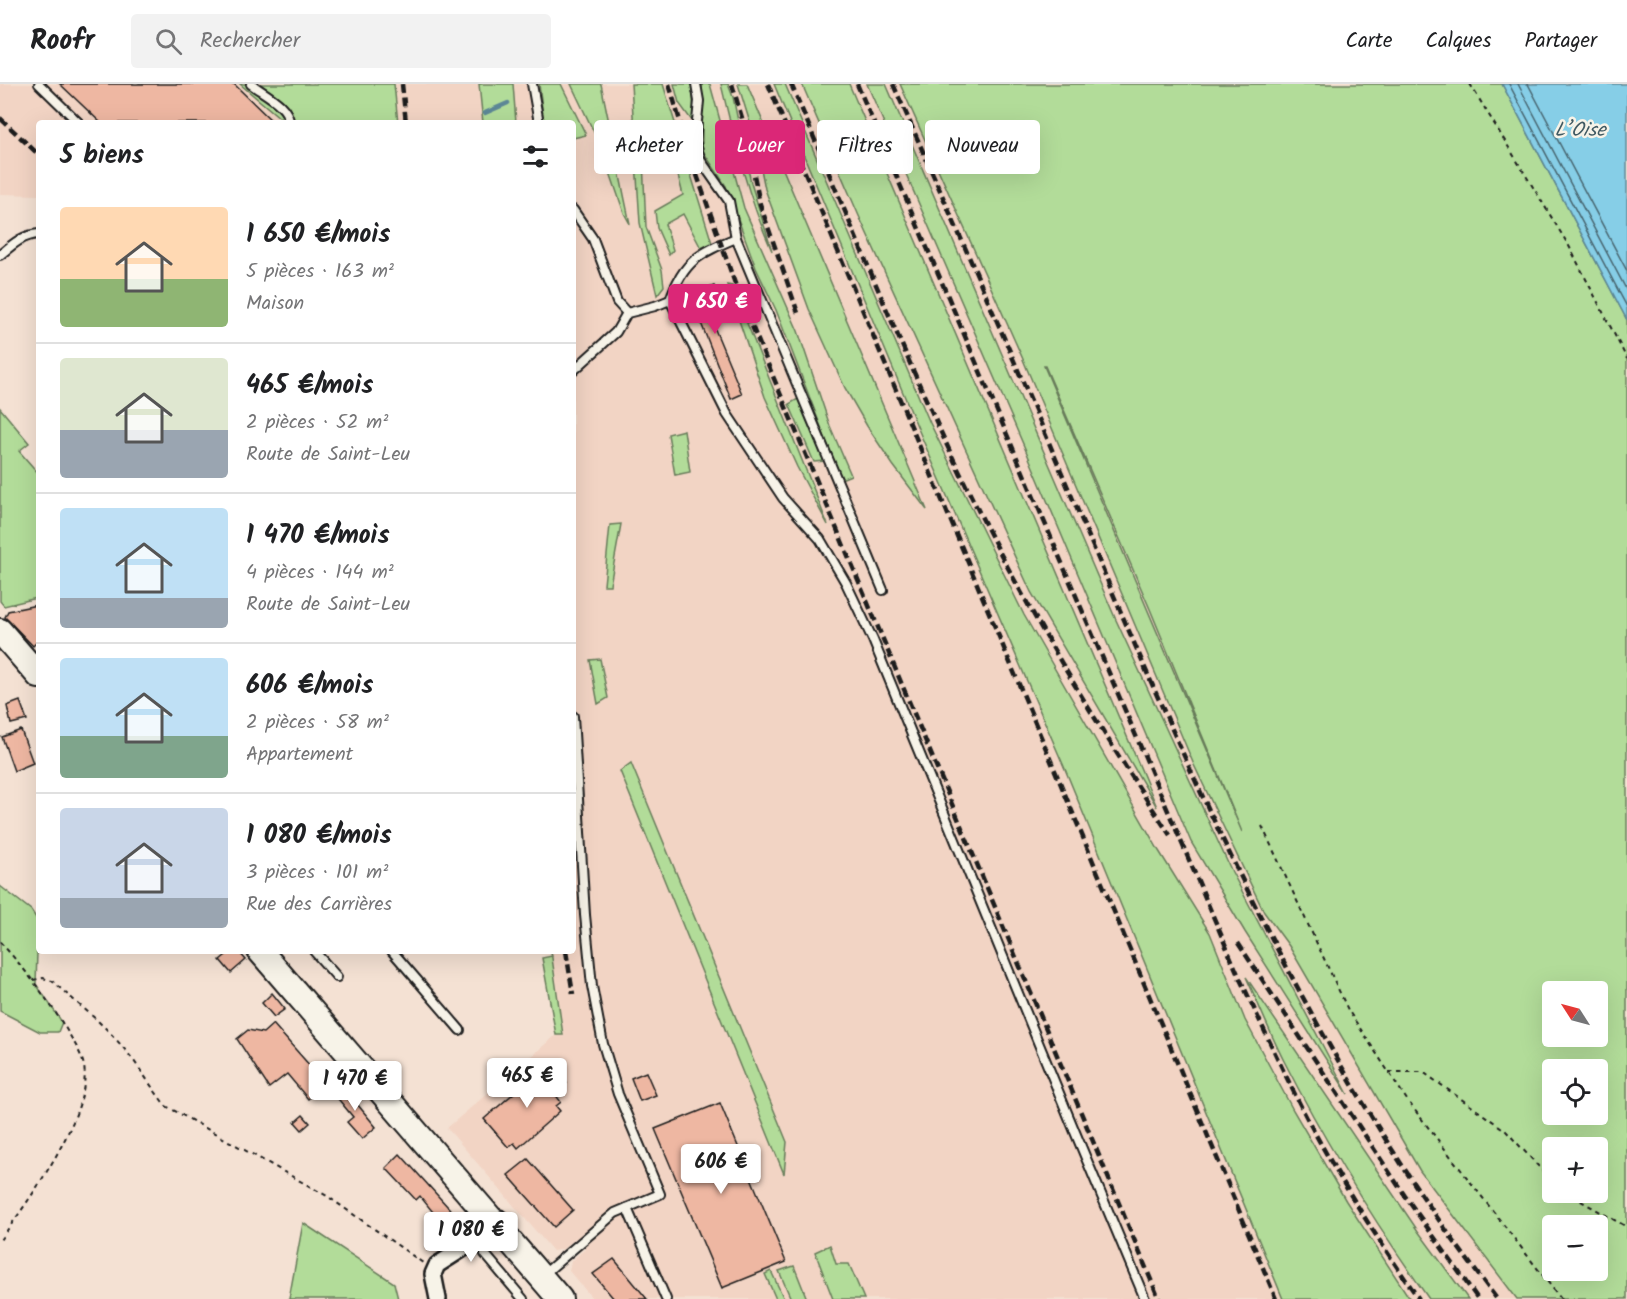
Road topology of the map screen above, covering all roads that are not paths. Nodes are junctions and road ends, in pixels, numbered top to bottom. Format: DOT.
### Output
graph roads {
  1 [pos="39,84"];
  2 [pos="251,84"];
  3 [pos="532,84"];
  4 [pos="696,84"];
  5 [pos="76,120"];
  6 [pos="289,120"];
  7 [pos="538,120"];
  8 [pos="576,214"];
  9 [pos="36,235"];
  10 [pos="736,238"];
  11 [pos="0,255"];
  12 [pos="669,300"];
  13 [pos="627,313"];
  14 [pos="576,368"];
  15 [pos="883,590"];
  16 [pos="0,631"];
  17 [pos="0,648"];
  18 [pos="36,673"];
  19 [pos="36,690"];
  20 [pos="576,766"];
  21 [pos="263,954"];
  22 [pos="279,954"];
  23 [pos="317,954"];
  24 [pos="395,954"];
  25 [pos="337,977"];
  26 [pos="460,1030"];
  27 [pos="627,1208"];
  28 [pos="503,1223"];
  29 [pos="545,1273"];
  30 [pos="438,1299"];
  31 [pos="523,1299"];
  32 [pos="560,1299"];
  33 [pos="575,1299"];
  34 [pos="666,1299"];
  35 [pos="1145,1299"];
  1 -- 5 [label="lane"];
  2 -- 6 [label="lane"];
  3 -- 7 [label="lane"];
  4 -- 10 [label="lane"];
  8 -- 13 [label="lane"];
  9 -- 11 [label="lane"];
  10 -- 12 [label="lane"];
  10 -- 15 [label="lane"];
  12 -- 13 [label="lane"];
  12 -- 35 [label="lane"];
  13 -- 14 [label="lane"];
  16 -- 18 [label="main road"];
  17 -- 19 [label="main road"];
  20 -- 27 [label="lane"];
  21 -- 28 [label="main road"];
  22 -- 28 [label="main road"];
  23 -- 25 [label="lane"];
  24 -- 26 [label="lane"];
  27 -- 29 [label="lane"];
  27 -- 34 [label="lane"];
  28 -- 29 [label="main road"];
  28 -- 30 [label="street"];
  28 -- 31 [label="lane"];
  29 -- 32 [label="main road"];
  29 -- 33 [label="main road"];
}
